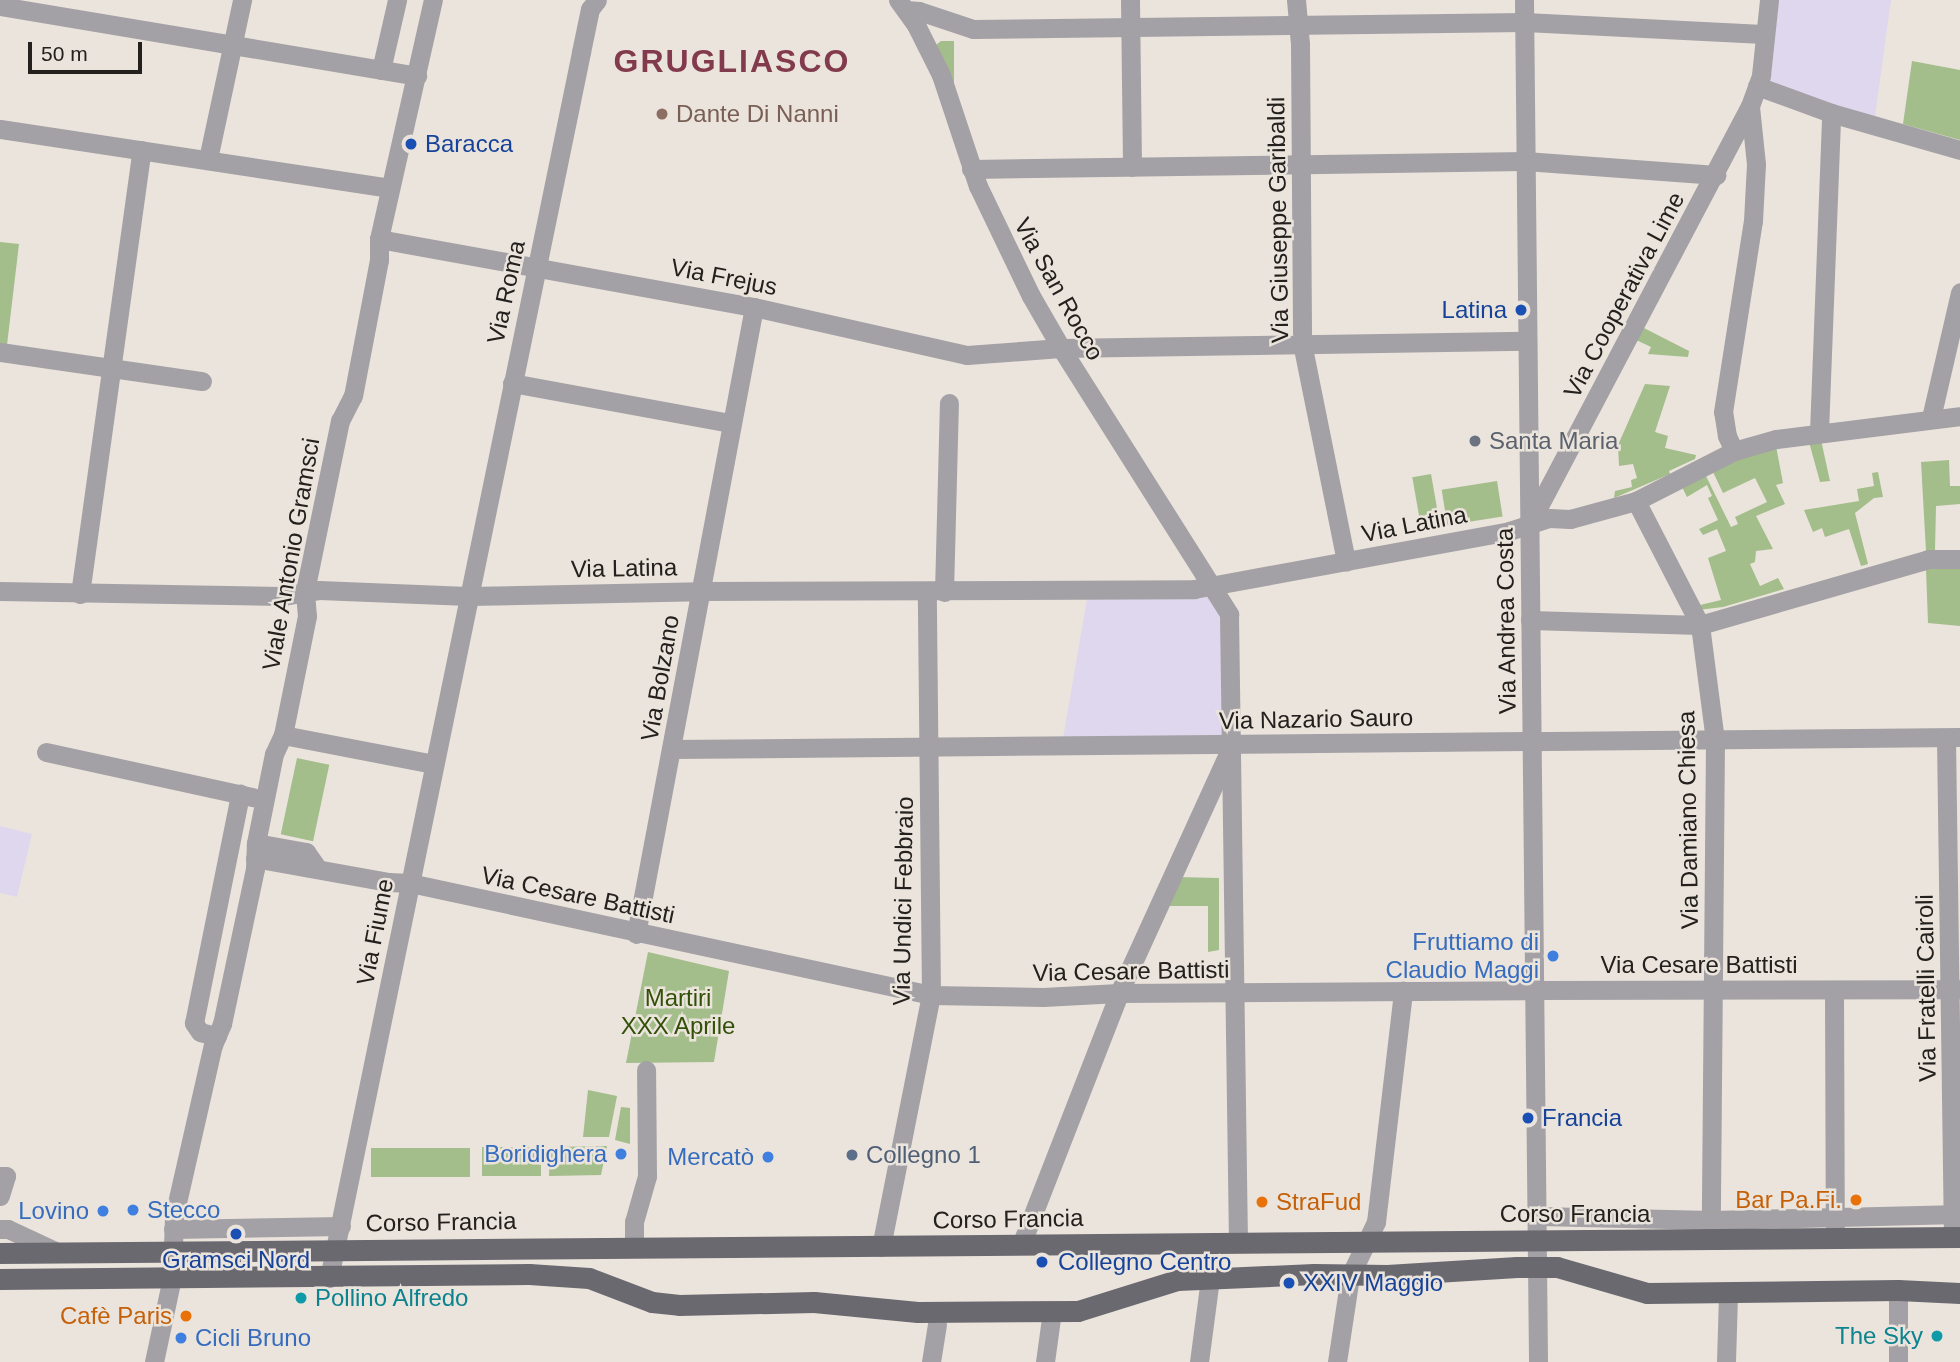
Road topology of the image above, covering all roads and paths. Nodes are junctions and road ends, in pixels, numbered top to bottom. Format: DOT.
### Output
graph roads {
  1 [pos="242,0"];
  2 [pos="397,0"];
  3 [pos="433,0"];
  4 [pos="597,0"];
  5 [pos="1130,0"];
  6 [pos="1296,0"];
  7 [pos="1524,0"];
  8 [pos="1769,0"];
  9 [pos="902,5"];
  10 [pos="0,6"];
  11 [pos="1525,22"];
  12 [pos="1298,24"];
  13 [pos="1130,29"];
  14 [pos="1763,34"];
  15 [pos="231,45"];
  16 [pos="381,70"];
  17 [pos="417,76"];
  18 [pos="1757,86"];
  19 [pos="1750,106"];
  20 [pos="1831,113"];
  21 [pos="0,129"];
  22 [pos="142,150"];
  23 [pos="1960,150"];
  24 [pos="208,159"];
  25 [pos="1525,161"];
  26 [pos="1302,162"];
  27 [pos="1132,167"];
  28 [pos="971,169"];
  29 [pos="1716,175"];
  30 [pos="389,188"];
  31 [pos="379,239"];
  32 [pos="537,267"];
  33 [pos="1960,292"];
  34 [pos="754,307"];
  35 [pos="1527,341"];
  36 [pos="1302,343"];
  37 [pos="1060,348"];
  38 [pos="0,352"];
  39 [pos="112,368"];
  40 [pos="202,381"];
  41 [pos="512,383"];
  42 [pos="949,403"];
  43 [pos="1960,416"];
  44 [pos="1931,418"];
  45 [pos="732,424"];
  46 [pos="1819,432"];
  47 [pos="1734,451"];
  48 [pos="1636,501"];
  49 [pos="1529,525"];
  50 [pos="1960,559"];
  51 [pos="1346,562"];
  52 [pos="1211,587"];
  53 [pos="0,591"];
  54 [pos="305,591"];
  55 [pos="699,591"];
  56 [pos="935,592"];
  57 [pos="80,594"];
  58 [pos="468,596"];
  59 [pos="1530,620"];
  60 [pos="1700,625"];
  61 [pos="283,734"];
  62 [pos="1953,737"];
  63 [pos="1715,741"];
  64 [pos="1532,742"];
  65 [pos="1232,745"];
  66 [pos="929,748"];
  67 [pos="673,749"];
  68 [pos="46,752"];
  69 [pos="434,764"];
  70 [pos="240,794"];
  71 [pos="265,800"];
  72 [pos="255,850"];
  73 [pos="410,883"];
  74 [pos="636,934"];
  75 [pos="1956,989"];
  76 [pos="1534,990"];
  77 [pos="1715,990"];
  78 [pos="1834,990"];
  79 [pos="1403,991"];
  80 [pos="1119,993"];
  81 [pos="1233,993"];
  82 [pos="931,995"];
  83 [pos="217,1036"];
  84 [pos="646,1070"];
  85 [pos="0,1176"];
  86 [pos="0,1196"];
  87 [pos="1956,1214"];
  88 [pos="1538,1216"];
  89 [pos="1835,1216"];
  90 [pos="341,1226"];
  91 [pos="173,1228"];
  92 [pos="0,1229"];
  93 [pos="1712,1230"];
  94 [pos="1956,1237"];
  95 [pos="1835,1238"];
  96 [pos="1538,1240"];
  97 [pos="1238,1242"];
  98 [pos="1365,1242"];
  99 [pos="1021,1245"];
  100 [pos="634,1247"];
  101 [pos="881,1247"];
  102 [pos="336,1250"];
  103 [pos="57,1252"];
  104 [pos="173,1252"];
  105 [pos="0,1253"];
  106 [pos="1538,1267"];
  107 [pos="1350,1276"];
  108 [pos="172,1278"];
  109 [pos="329,1278"];
  110 [pos="0,1279"];
  111 [pos="1210,1279"];
  112 [pos="1898,1290"];
  113 [pos="1728,1293"];
  114 [pos="1960,1293"];
  115 [pos="1052,1311"];
  116 [pos="937,1324"];
  117 [pos="154,1362"];
  118 [pos="931,1362"];
  119 [pos="1045,1362"];
  120 [pos="1199,1362"];
  121 [pos="1337,1362"];
  122 [pos="1538,1362"];
  123 [pos="1726,1362"];
  124 [pos="1899,1362"];
  1 -- 15 [label="street"];
  2 -- 16 [label="street"];
  3 -- 17 [label="street, Viale Antonio Gramsci"];
  4 -- 32 [label="street, Via Roma"];
  5 -- 13 [label="street"];
  6 -- 12 [label="street, Via Giuseppe Garibaldi"];
  7 -- 11 [label="street, Via Andrea Costa"];
  8 -- 14 [label="street, Via Cooperativa Lime"];
  9 -- 13 [label="street"];
  9 -- 28 [label="street, Via San Rocco"];
  10 -- 15 [label="street"];
  11 -- 12 [label="street"];
  11 -- 14 [label="street"];
  11 -- 25 [label="street, Via Andrea Costa"];
  12 -- 13 [label="street"];
  12 -- 26 [label="street, Via Giuseppe Garibaldi"];
  13 -- 27 [label="street"];
  14 -- 18 [label="street, Via Cooperativa Lime"];
  15 -- 16 [label="street"];
  15 -- 24 [label="street"];
  16 -- 17 [label="street"];
  17 -- 30 [label="street, Viale Antonio Gramsci"];
  18 -- 19 [label="street, Via Cooperativa Lime"];
  18 -- 20 [label="street"];
  19 -- 29 [label="street, Via Cooperativa Lime"];
  19 -- 47 [label="street"];
  20 -- 23 [label="street"];
  20 -- 46 [label="street"];
  21 -- 22 [label="street"];
  22 -- 24 [label="street"];
  22 -- 39 [label="street"];
  24 -- 30 [label="street"];
  25 -- 26 [label="street"];
  25 -- 29 [label="street"];
  25 -- 35 [label="street, Via Andrea Costa"];
  26 -- 27 [label="street"];
  26 -- 36 [label="street, Via Giuseppe Garibaldi"];
  27 -- 28 [label="street"];
  28 -- 37 [label="street, Via San Rocco"];
  29 -- 49 [label="street, Via Cooperativa Lime"];
  30 -- 31 [label="street, Viale Antonio Gramsci"];
  31 -- 32 [label="street, Via Frejus"];
  31 -- 54 [label="street, Viale Antonio Gramsci"];
  32 -- 34 [label="street, Via Frejus"];
  32 -- 41 [label="street, Via Roma"];
  33 -- 44 [label="street"];
  34 -- 37 [label="street, Via Frejus"];
  34 -- 45 [label="street, Via Bolzano"];
  35 -- 36 [label="street, Via Frejus"];
  35 -- 49 [label="street, Via Andrea Costa"];
  36 -- 37 [label="street, Via Frejus"];
  36 -- 51 [label="street, Via Giuseppe Garibaldi"];
  37 -- 52 [label="street, Via San Rocco"];
  38 -- 39 [label="street"];
  39 -- 40 [label="street"];
  39 -- 57 [label="street"];
  41 -- 45 [label="street"];
  41 -- 58 [label="street, Via Roma"];
  42 -- 56 [label="street"];
  43 -- 44 [label="street, Via Latina"];
  44 -- 46 [label="street, Via Latina"];
  45 -- 55 [label="street, Via Bolzano"];
  46 -- 47 [label="street, Via Latina"];
  47 -- 48 [label="street, Via Latina"];
  48 -- 49 [label="street, Via Latina"];
  48 -- 60 [label="street, Via Damiano Chiesa"];
  49 -- 51 [label="street, Via Latina"];
  49 -- 59 [label="street, Via Andrea Costa"];
  50 -- 60 [label="street"];
  51 -- 52 [label="street, Via Latina"];
  52 -- 56 [label="street, Via Latina"];
  52 -- 65 [label="street, Via San Rocco"];
  53 -- 57 [label="street, Via Latina"];
  54 -- 57 [label="street, Via Latina"];
  54 -- 58 [label="street, Via Latina"];
  54 -- 61 [label="street, Viale Antonio Gramsci"];
  55 -- 56 [label="street, Via Latina"];
  55 -- 58 [label="street, Via Latina"];
  55 -- 67 [label="street, Via Bolzano"];
  56 -- 66 [label="street, Via Undici Febbraio"];
  58 -- 69 [label="street, Via Fiume"];
  59 -- 60 [label="street"];
  59 -- 64 [label="street, Via Andrea Costa"];
  60 -- 63 [label="street, Via Damiano Chiesa"];
  61 -- 69 [label="street"];
  61 -- 71 [label="street, Viale Antonio Gramsci"];
  62 -- 63 [label="street, Via Nazario Sauro"];
  62 -- 75 [label="street, Via Fratelli Cairoli"];
  63 -- 64 [label="street, Via Nazario Sauro"];
  63 -- 77 [label="street, Via Damiano Chiesa"];
  64 -- 65 [label="street, Via Nazario Sauro"];
  64 -- 76 [label="street, Via Andrea Costa"];
  65 -- 66 [label="street, Via Nazario Sauro"];
  65 -- 80 [label="street"];
  65 -- 81 [label="street, Via San Rocco"];
  66 -- 67 [label="street, Via Nazario Sauro"];
  66 -- 82 [label="street, Via Undici Febbraio"];
  67 -- 74 [label="street, Via Bolzano"];
  68 -- 70 [label="street"];
  69 -- 73 [label="street, Via Fiume"];
  70 -- 71 [label="street"];
  70 -- 83 [label="street"];
  71 -- 72 [label="street, Viale Antonio Gramsci"];
  72 -- 73 [label="street, Via Cesare Battisti"];
  72 -- 83 [label="street, Viale Antonio Gramsci"];
  73 -- 74 [label="street, Via Cesare Battisti"];
  73 -- 90 [label="street, Via Fiume"];
  74 -- 82 [label="street, Via Cesare Battisti"];
  75 -- 78 [label="street, Via Cesare Battisti"];
  75 -- 87 [label="street, Via Fratelli Cairoli"];
  76 -- 77 [label="street, Via Cesare Battisti"];
  76 -- 79 [label="street, Via Cesare Battisti"];
  76 -- 88 [label="street, Via Andrea Costa"];
  77 -- 78 [label="street, Via Cesare Battisti"];
  77 -- 93 [label="street, Via Damiano Chiesa"];
  78 -- 89 [label="street"];
  79 -- 81 [label="street, Via Cesare Battisti"];
  79 -- 98 [label="street"];
  80 -- 81 [label="street, Via Cesare Battisti"];
  80 -- 82 [label="street, Via Cesare Battisti"];
  80 -- 99 [label="street"];
  81 -- 97 [label="street, Via San Rocco"];
  82 -- 101 [label="street, Via Undici Febbraio"];
  83 -- 91 [label="street, Viale Antonio Gramsci"];
  84 -- 100 [label="street"];
  85 -- 86 [label="street"];
  87 -- 89 [label="street, Corso Francia"];
  87 -- 94 [label="street, Via Fratelli Cairoli"];
  88 -- 93 [label="street, Corso Francia"];
  88 -- 96 [label="street, Via Andrea Costa"];
  89 -- 93 [label="street, Corso Francia"];
  89 -- 95 [label="street"];
  90 -- 91 [label="street, Corso Francia"];
  90 -- 102 [label="street, Via Fiume"];
  91 -- 104 [label="street, Viale Antonio Gramsci"];
  92 -- 103 [label="street, Corso Francia"];
  93 -- 95 [label="main road, Corso Francia"];
  93 -- 96 [label="main road, Corso Francia"];
  94 -- 95 [label="main road, Corso Francia"];
  96 -- 98 [label="main road, Corso Francia"];
  96 -- 106 [label="street, Via Andrea Costa"];
  97 -- 98 [label="main road, Corso Francia"];
  97 -- 99 [label="main road, Corso Francia"];
  98 -- 107 [label="street"];
  99 -- 101 [label="main road, Corso Francia"];
  100 -- 101 [label="main road, Corso Francia"];
  100 -- 102 [label="main road, Corso Francia"];
  102 -- 104 [label="main road, Corso Francia"];
  102 -- 109 [label="street, Via Fiume"];
  103 -- 104 [label="main road, Corso Francia"];
  103 -- 105 [label="main road, Corso Francia"];
  104 -- 108 [label="street, Viale Antonio Gramsci"];
  106 -- 107 [label="main road"];
  106 -- 113 [label="main road"];
  106 -- 122 [label="street, Via Andrea Costa"];
  107 -- 111 [label="main road"];
  107 -- 121 [label="street"];
  108 -- 109 [label="main road"];
  108 -- 110 [label="main road"];
  108 -- 117 [label="street, Viale Antonio Gramsci"];
  109 -- 115 [label="main road"];
  111 -- 115 [label="main road"];
  111 -- 120 [label="street"];
  112 -- 113 [label="main road"];
  112 -- 114 [label="main road"];
  112 -- 124 [label="street"];
  113 -- 123 [label="street"];
  115 -- 119 [label="street"];
  116 -- 118 [label="street"];
}
